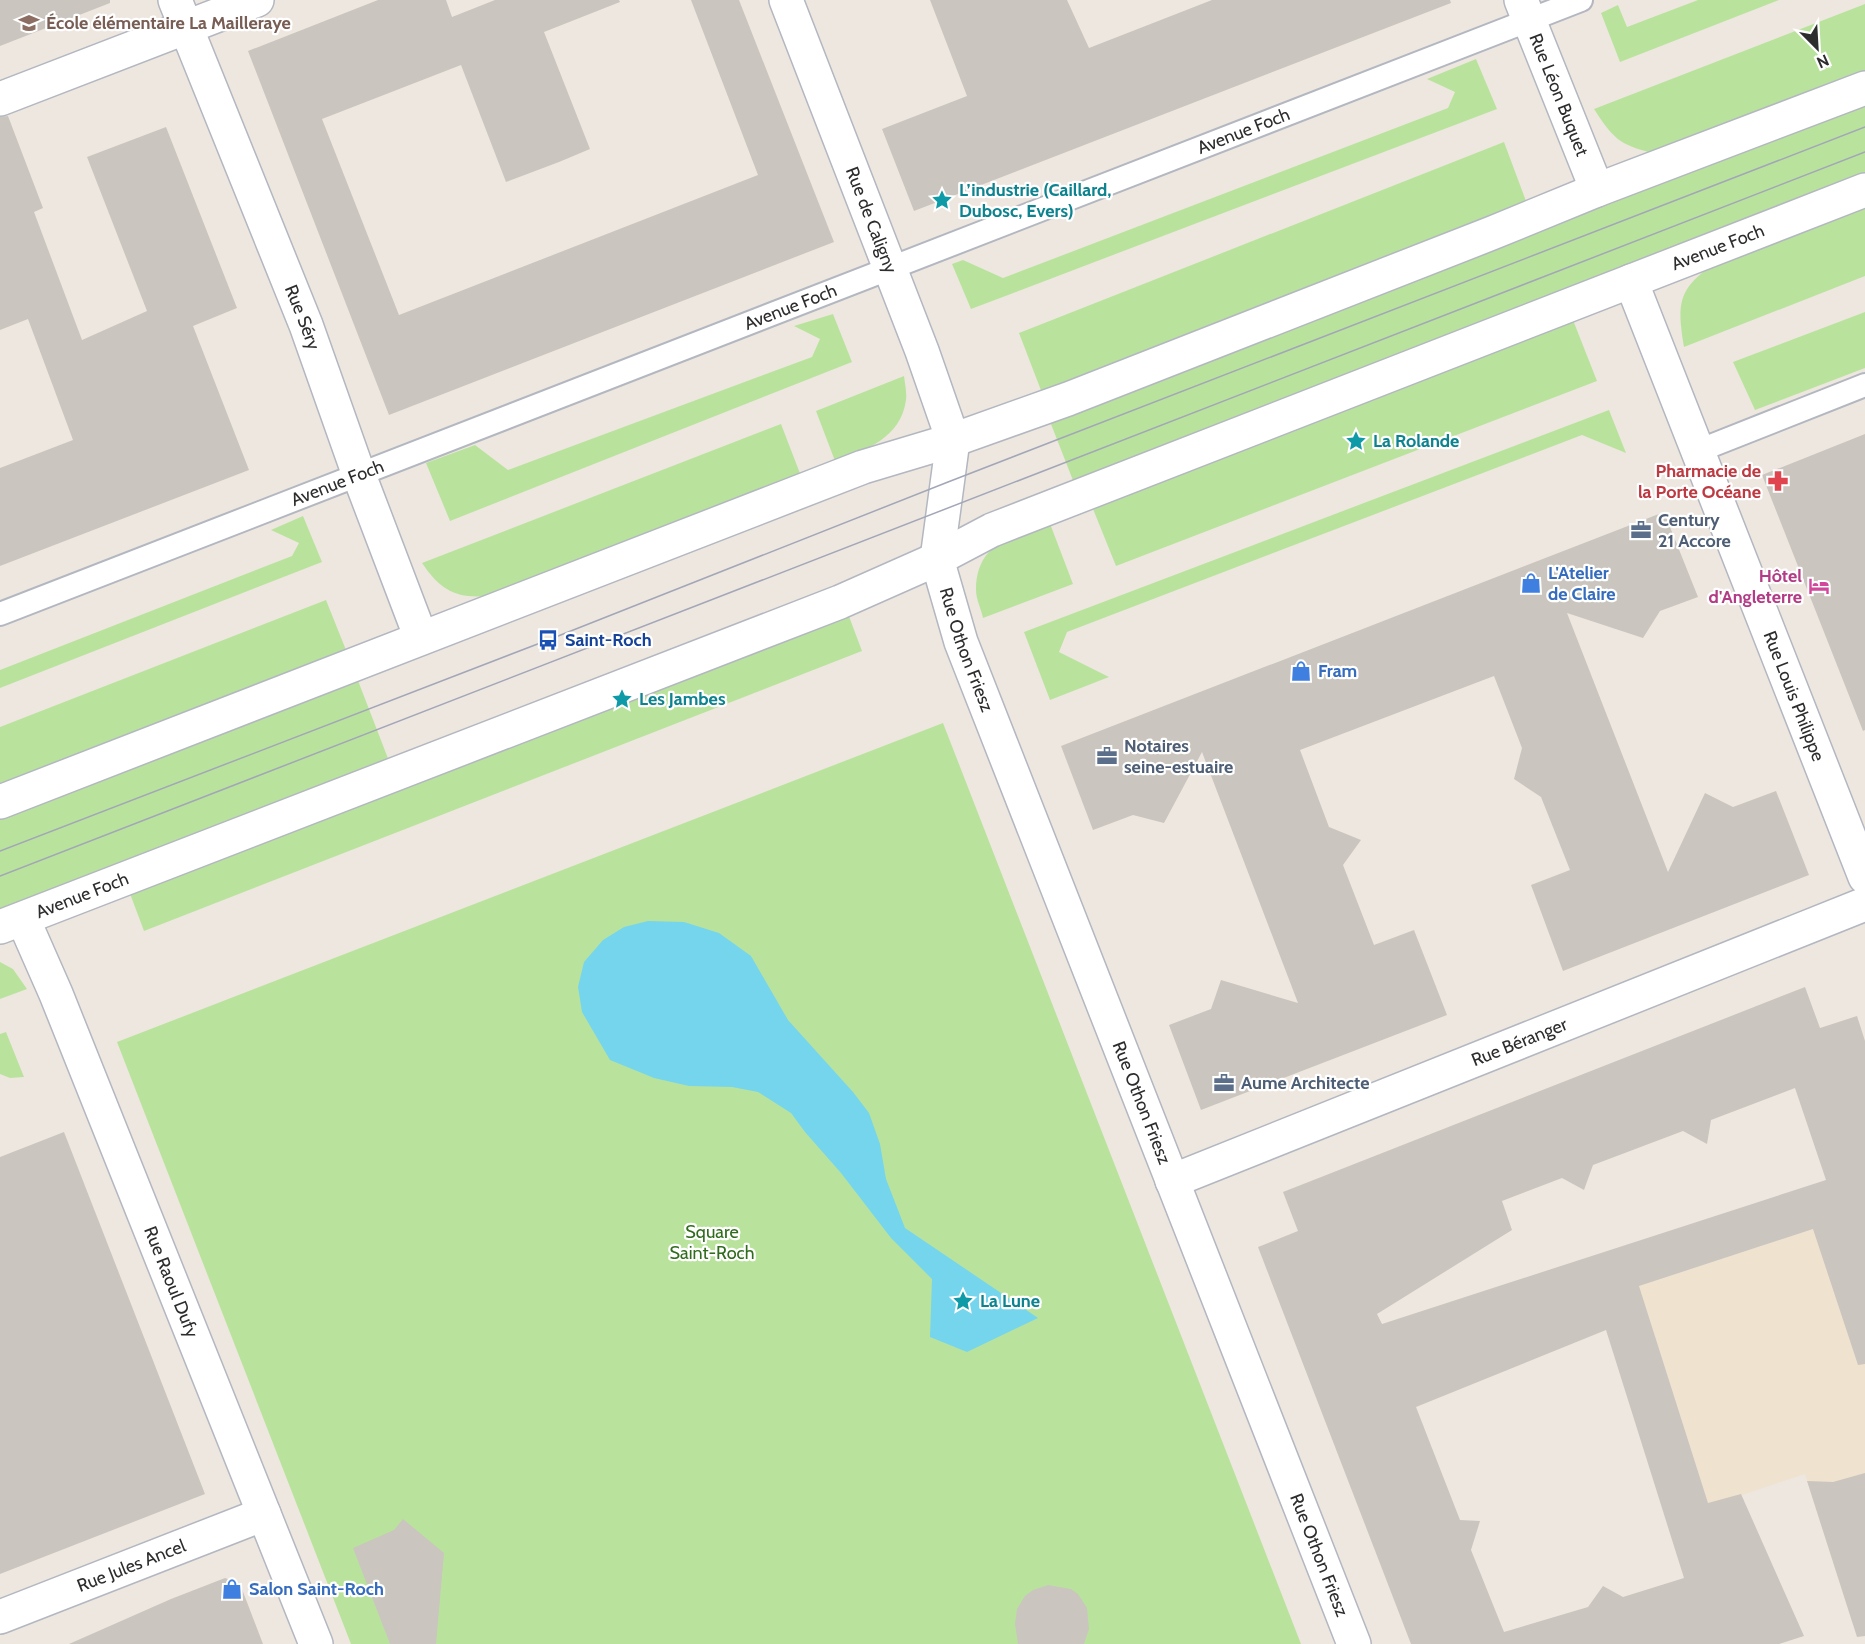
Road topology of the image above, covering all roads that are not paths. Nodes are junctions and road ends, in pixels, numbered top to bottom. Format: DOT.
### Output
graph roads {
  1 [pos="256,0"];
  2 [pos="786,0"];
  3 [pos="1581,0"];
  4 [pos="1525,10"];
  5 [pos="180,14"];
  6 [pos="1865,88"];
  7 [pos="0,99"];
  8 [pos="1597,190"];
  9 [pos="1865,190"];
  10 [pos="890,268"];
  11 [pos="1630,281"];
  12 [pos="1865,386"];
  13 [pos="953,440"];
  14 [pos="1698,452"];
  15 [pos="359,475"];
  16 [pos="937,559"];
  17 [pos="0,614"];
  18 [pos="421,638"];
  19 [pos="0,802"];
  20 [pos="1865,877"];
  21 [pos="1865,904"];
  22 [pos="12,923"];
  23 [pos="1172,1180"];
  24 [pos="264,1514"];
  25 [pos="0,1617"];
  26 [pos="316,1644"];
  27 [pos="1354,1644"];
  1 -- 5 [label="street"];
  2 -- 10 [label="street, Rue de Caligny"];
  3 -- 4 [label="lane, Avenue Foch"];
  4 -- 8 [label="street, Rue Léon Buquet"];
  4 -- 10 [label="lane, Avenue Foch"];
  5 -- 7 [label="street"];
  5 -- 15 [label="street, Rue Séry"];
  6 -- 8 [label="street"];
  8 -- 13 [label="street"];
  9 -- 11 [label="street, Avenue Foch"];
  10 -- 13 [label="street, Rue de Caligny"];
  10 -- 15 [label="lane, Avenue Foch"];
  11 -- 14 [label="street, Rue Louis Philippe"];
  11 -- 16 [label="street, Avenue Foch"];
  12 -- 14 [label="lane"];
  13 -- 16 [label="street"];
  13 -- 18 [label="street"];
  14 -- 20 [label="street, Rue Louis Philippe"];
  15 -- 17 [label="lane, Avenue Foch"];
  15 -- 18 [label="street, Rue Séry"];
  16 -- 22 [label="street, Avenue Foch"];
  16 -- 23 [label="street, Rue Othon Friesz"];
  18 -- 19 [label="street"];
  21 -- 23 [label="street, Rue Béranger"];
  22 -- 24 [label="street, Rue Raoul Dufy"];
  23 -- 27 [label="street, Rue Othon Friesz"];
  24 -- 25 [label="street, Rue Jules Ancel"];
  24 -- 26 [label="street, Rue Raoul Dufy"];
}
